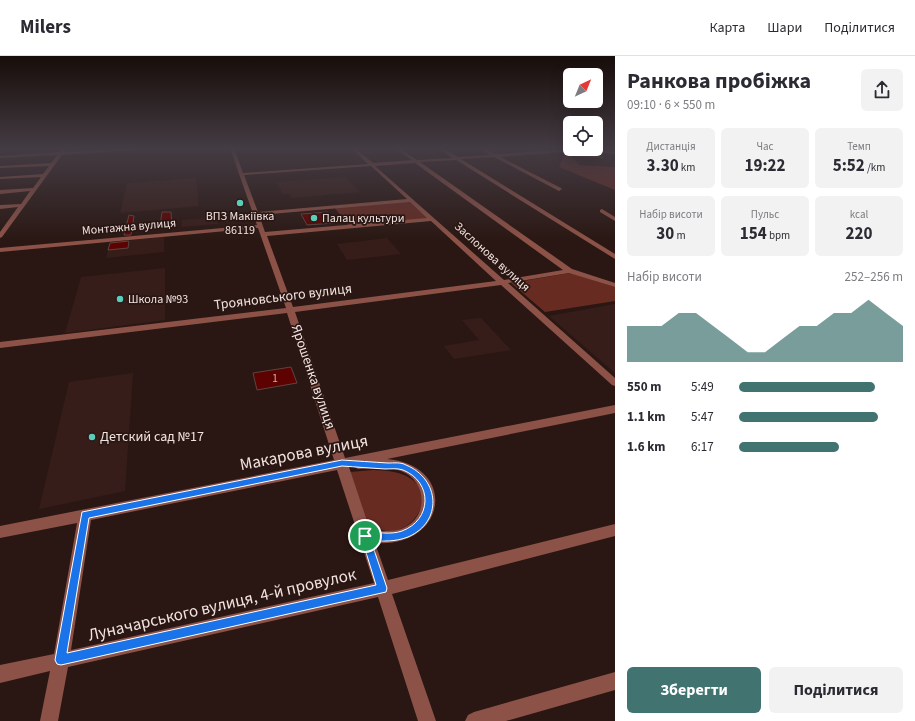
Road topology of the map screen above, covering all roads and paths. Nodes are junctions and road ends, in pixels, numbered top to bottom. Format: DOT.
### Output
graph roads {
  1 [pos="42,179"];
  2 [pos="245,179"];
  3 [pos="388,179"];
  4 [pos="442,179"];
  5 [pos="490,179"];
  6 [pos="540,179"];
  7 [pos="34,189"];
  8 [pos="559,189"];
  9 [pos="0,192"];
  10 [pos="412,200"];
  11 [pos="23,205"];
  12 [pos="0,207"];
  13 [pos="602,212"];
  14 [pos="432,218"];
  15 [pos="615,218"];
  16 [pos="10,222"];
  17 [pos="0,223"];
  18 [pos="260,224"];
  19 [pos="0,236"];
  20 [pos="0,245"];
  21 [pos="0,250"];
  22 [pos="615,257"];
  23 [pos="569,271"];
  24 [pos="503,282"];
  25 [pos="615,285"];
  26 [pos="290,309"];
  27 [pos="0,345"];
  28 [pos="615,383"];
  29 [pos="615,409"];
  30 [pos="342,463"];
  31 [pos="85,514"];
  32 [pos="615,530"];
  33 [pos="0,532"];
  34 [pos="365,536"];
  35 [pos="382,588"];
  36 [pos="61,660"];
  37 [pos="0,674"];
  38 [pos="615,681"];
  39 [pos="49,721"];
  40 [pos="427,721"];
  41 [pos="474,721"];
  1 -- 7 [label="street"];
  2 -- 18 [label="street, Ярошенка вулиця"];
  3 -- 10 [label="street, Заслонова вулиця"];
  4 -- 23 [label="street"];
  5 -- 22 [label="street"];
  6 -- 8 [label="street"];
  7 -- 9 [label="street"];
  7 -- 11 [label="street"];
  10 -- 14 [label="street, Заслонова вулиця"];
  10 -- 18 [label="street, Монтажна вулиця"];
  11 -- 12 [label="street"];
  11 -- 16 [label="street"];
  13 -- 15 [label="street"];
  14 -- 18 [label="street, Монтажна вулиця"];
  14 -- 24 [label="street, Заслонова вулиця"];
  16 -- 17 [label="street"];
  16 -- 19 [label="street"];
  18 -- 20 [label="street, Монтажна вулиця"];
  18 -- 21 [label="street, Монтажна вулиця"];
  18 -- 26 [label="street, Ярошенка вулиця"];
  23 -- 24 [label="street, Трояновського вулиця"];
  23 -- 25 [label="street"];
  24 -- 26 [label="street, Трояновського вулиця"];
  24 -- 28 [label="street, Заслонова вулиця"];
  26 -- 27 [label="street, Трояновського вулиця"];
  26 -- 30 [label="street, Ярошенка вулиця"];
  29 -- 30 [label="street, Макарова вулиця"];
  30 -- 31 [label="street, Макарова вулиця"];
  30 -- 34 [label="street, Ярошенка вулиця"];
  30 -- 34 [label="street"];
  31 -- 33 [label="street, Макарова вулиця"];
  31 -- 36 [label="street"];
  32 -- 35 [label="street, Луначарського вулиця, 4-й провулок"];
  34 -- 35 [label="street, Ярошенка вулиця"];
  35 -- 36 [label="street, Луначарського вулиця, 4-й провулок"];
  35 -- 40 [label="street, Ярошенка вулиця"];
  36 -- 37 [label="street, Луначарського вулиця, 4-й провулок"];
  36 -- 39 [label="street"];
  38 -- 41 [label="street"];
}
